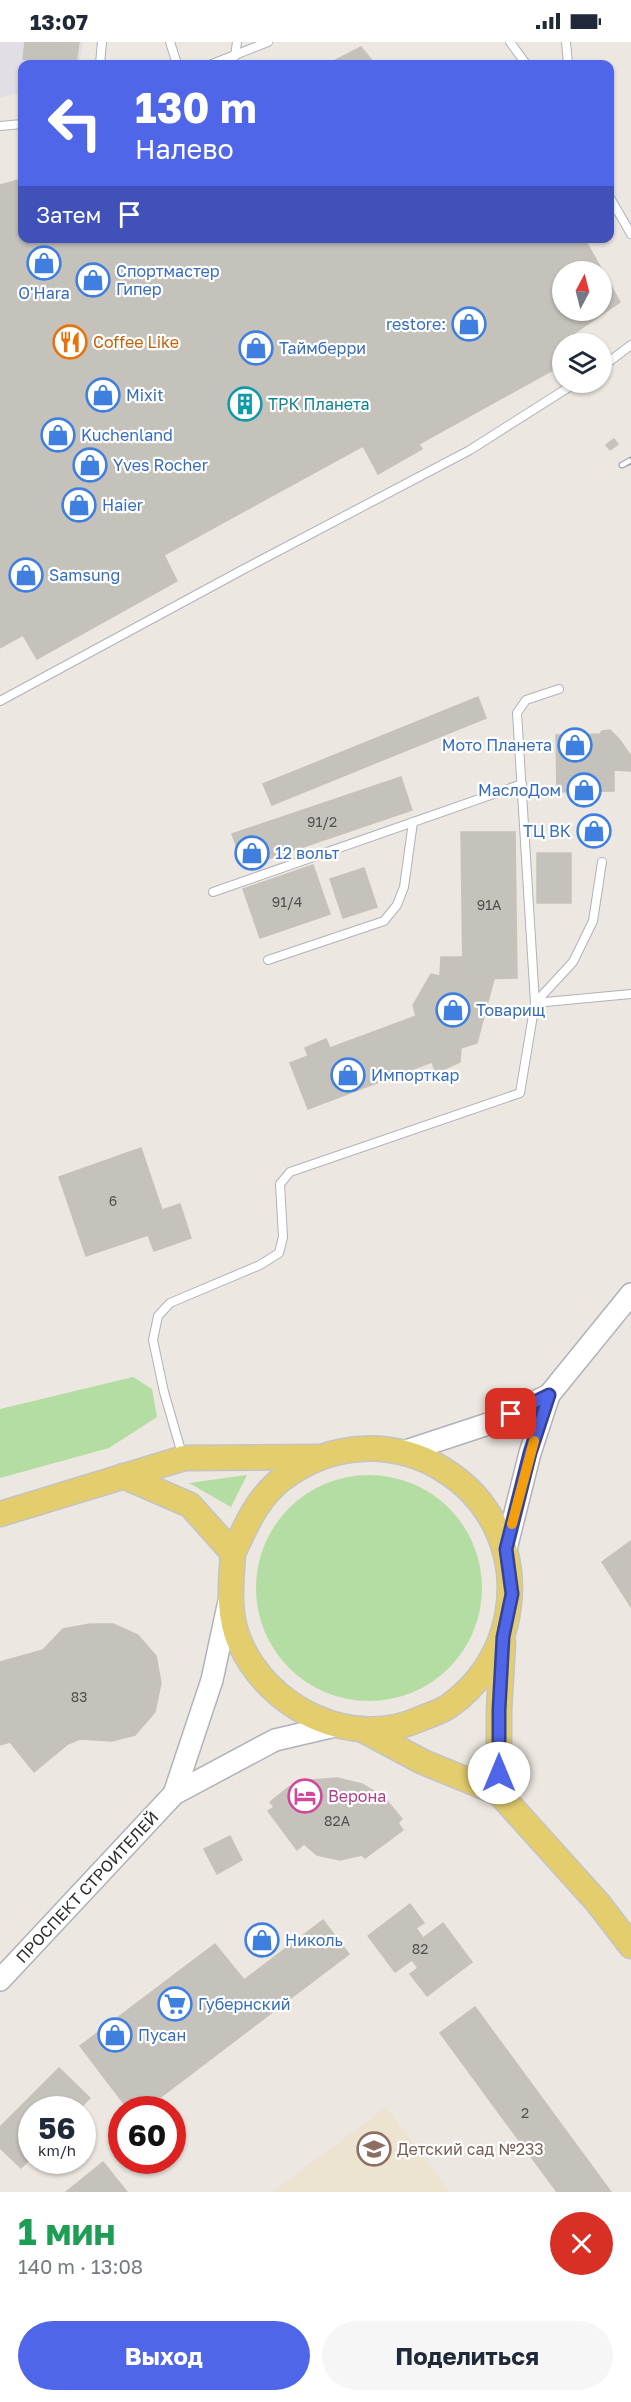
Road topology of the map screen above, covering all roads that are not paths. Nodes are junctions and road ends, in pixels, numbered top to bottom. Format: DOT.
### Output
graph roads {
  1 [pos="102,42"];
  2 [pos="170,42"];
  3 [pos="237,42"];
  4 [pos="268,42"];
  5 [pos="510,42"];
  6 [pos="566,42"];
  7 [pos="235,56"];
  8 [pos="100,60"];
  9 [pos="176,60"];
  10 [pos="224,60"];
  11 [pos="522,60"];
  12 [pos="568,60"];
  13 [pos="18,124"];
  14 [pos="0,126"];
  15 [pos="614,205"];
  16 [pos="631,234"];
  17 [pos="631,345"];
  18 [pos="612,359"];
  19 [pos="560,393"];
  20 [pos="559,689"];
  21 [pos="0,701"];
  22 [pos="522,784"];
  23 [pos="413,822"];
  24 [pos="602,862"];
  25 [pos="213,892"];
  26 [pos="268,960"];
  27 [pos="631,994"];
  28 [pos="535,1003"];
  29 [pos="631,1294"];
  30 [pos="549,1395"];
  31 [pos="403,1452"];
  32 [pos="321,1457"];
  33 [pos="184,1458"];
  34 [pos="123,1476"];
  35 [pos="4,1513"];
  36 [pos="506,1549"];
  37 [pos="233,1554"];
  38 [pos="229,1600"];
  39 [pos="503,1637"];
  40 [pos="335,1726"];
  41 [pos="363,1730"];
  42 [pos="499,1793"];
  43 [pos="174,1794"];
  44 [pos="631,1946"];
  45 [pos="0,1980"];
  1 -- 8 [label="lane"];
  2 -- 9 [label="lane"];
  3 -- 7 [label="lane"];
  4 -- 7 [label="lane"];
  5 -- 11 [label="lane"];
  6 -- 12 [label="lane"];
  7 -- 10 [label="lane"];
  13 -- 14 [label="lane"];
  15 -- 16 [label="lane"];
  17 -- 18 [label="lane"];
  19 -- 21 [label="lane"];
  20 -- 22 [label="lane"];
  22 -- 23 [label="lane"];
  22 -- 28 [label="lane"];
  23 -- 25 [label="lane"];
  23 -- 26 [label="lane"];
  24 -- 28 [label="lane"];
  27 -- 28 [label="lane"];
  28 -- 33 [label="lane"];
  29 -- 30 [label="main road"];
  30 -- 31 [label="main road"];
  30 -- 36 [label="main road"];
  31 -- 32 [label="main road"];
  31 -- 36 [label="main road"];
  32 -- 33 [label="main road"];
  32 -- 37 [label="main road"];
  33 -- 34 [label="main road"];
  34 -- 35 [label="main road"];
  34 -- 37 [label="main road"];
  36 -- 39 [label="main road"];
  37 -- 38 [label="main road"];
  38 -- 40 [label="main road"];
  38 -- 43 [label="main road"];
  39 -- 41 [label="main road"];
  39 -- 42 [label="main road"];
  40 -- 41 [label="main road"];
  40 -- 43 [label="main road"];
  41 -- 42 [label="main road"];
  42 -- 44 [label="main road"];
  43 -- 45 [label="main road, ПРОСПЕКТ СТРОИТЕЛЕЙ"];
}
